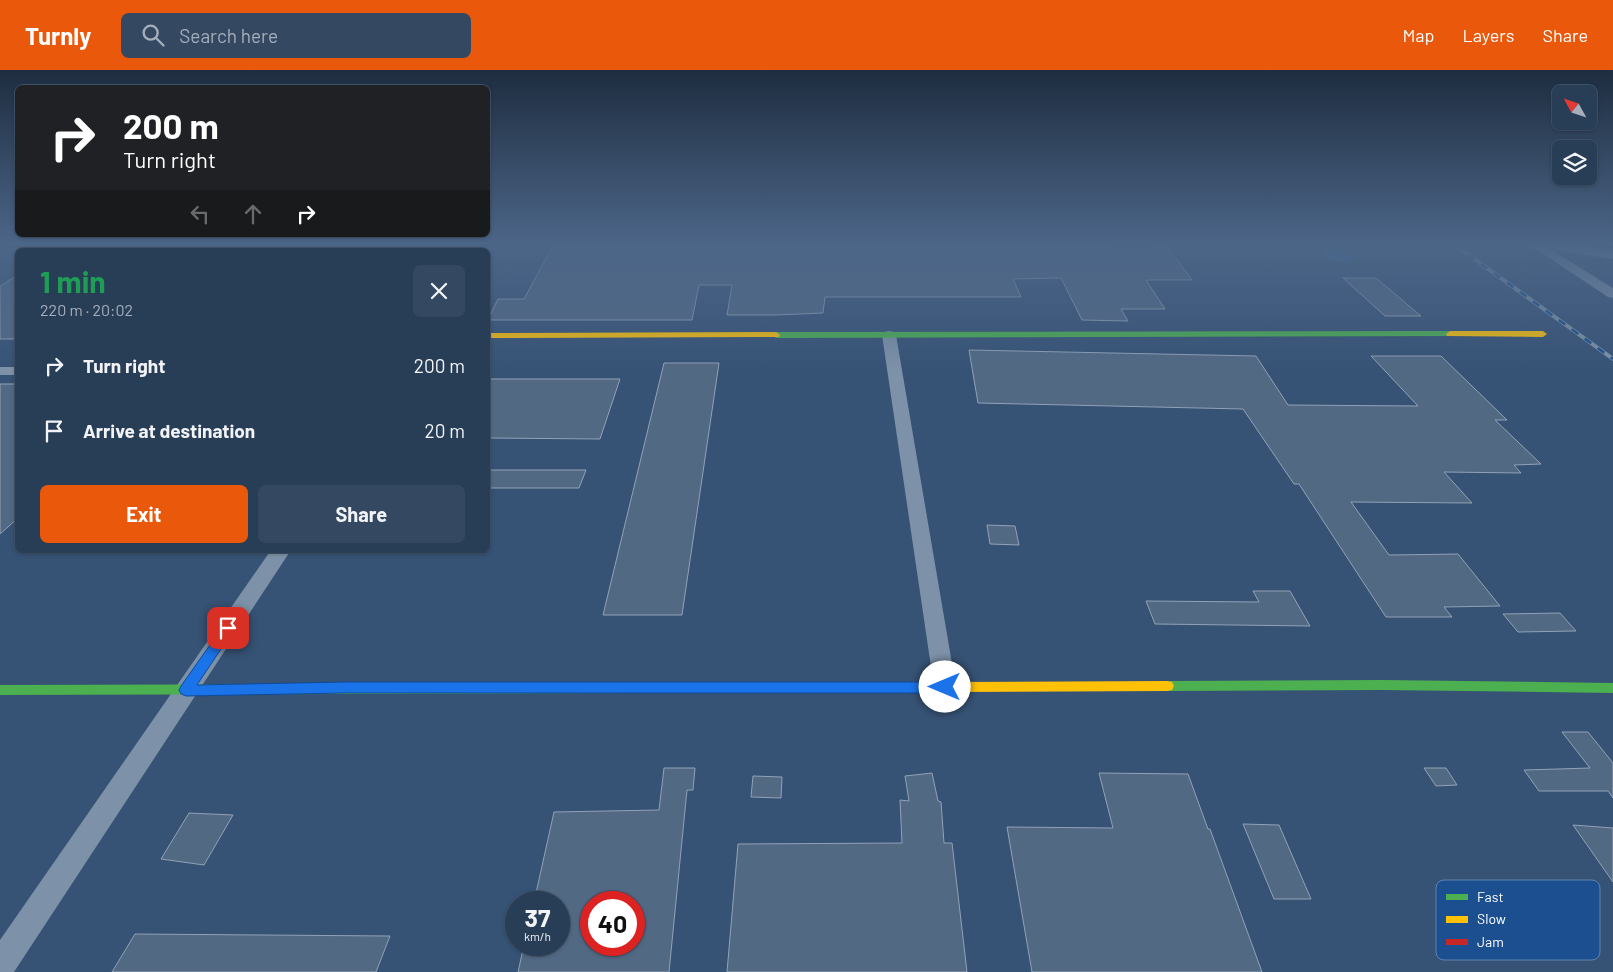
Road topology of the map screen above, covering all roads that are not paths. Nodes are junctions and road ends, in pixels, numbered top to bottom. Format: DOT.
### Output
graph roads {
  1 [pos="1602,287"];
  2 [pos="1613,294"];
  3 [pos="1543,334"];
  4 [pos="889,335"];
  5 [pos="490,336"];
  6 [pos="0,371"];
  7 [pos="15,371"];
  8 [pos="279,553"];
  9 [pos="945,687"];
  10 [pos="1613,688"];
  11 [pos="0,690"];
  12 [pos="186,690"];
  13 [pos="0,966"];
  1 -- 2 [label="street"];
  3 -- 4 [label="street"];
  4 -- 5 [label="street"];
  4 -- 9 [label="street"];
  6 -- 7 [label="street"];
  8 -- 12 [label="street"];
  9 -- 10 [label="street"];
  9 -- 12 [label="street"];
  11 -- 12 [label="street"];
  12 -- 13 [label="street"];
}
